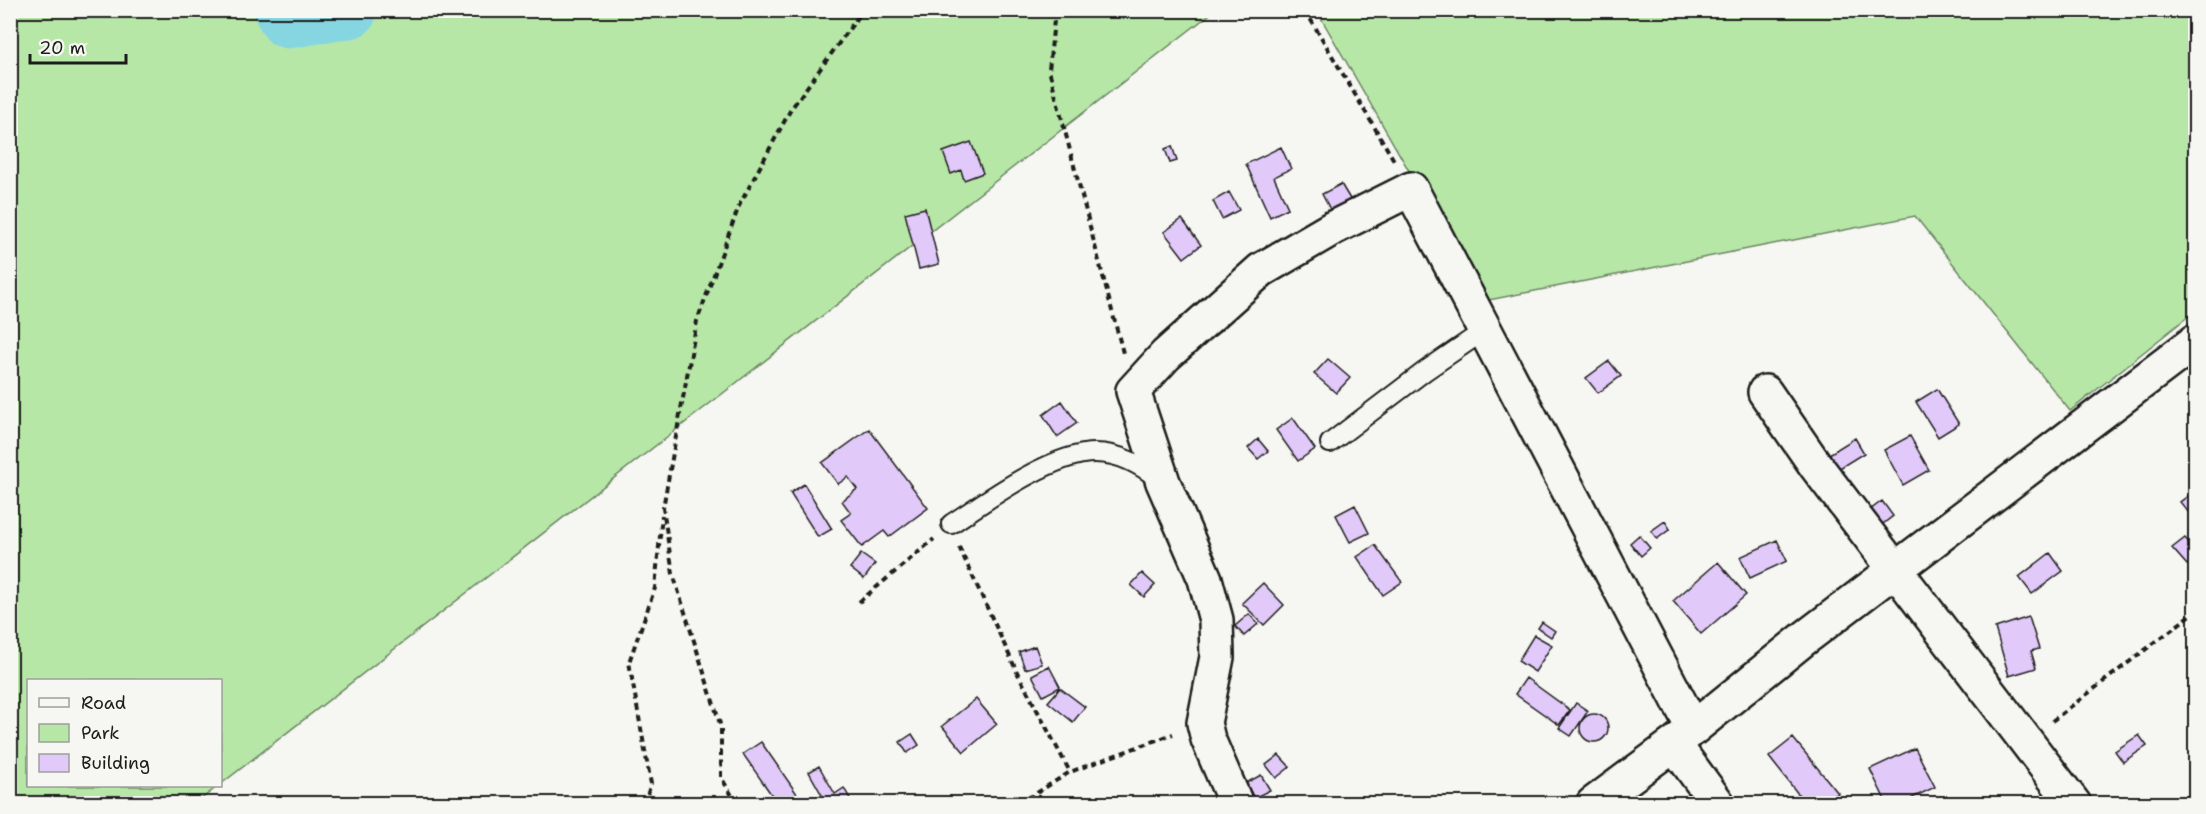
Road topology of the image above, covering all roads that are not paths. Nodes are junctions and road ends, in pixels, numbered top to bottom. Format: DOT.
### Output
graph roads {
  1 [pos="1485,330"];
  2 [pos="2196,341"];
  3 [pos="1765,392"];
  4 [pos="1330,443"];
  5 [pos="1163,482"];
  6 [pos="951,524"];
  7 [pos="1895,571"];
  8 [pos="1683,736"];
  9 [pos="1236,804"];
  10 [pos="1593,804"];
  11 [pos="1718,804"];
  12 [pos="2074,804"];
  1 -- 4 [label="lane"];
  1 -- 5 [label="street"];
  1 -- 8 [label="street"];
  2 -- 7 [label="street"];
  3 -- 7 [label="street"];
  5 -- 6 [label="lane"];
  5 -- 9 [label="street"];
  7 -- 8 [label="street"];
  7 -- 12 [label="street"];
  8 -- 10 [label="street"];
  8 -- 11 [label="street"];
}
